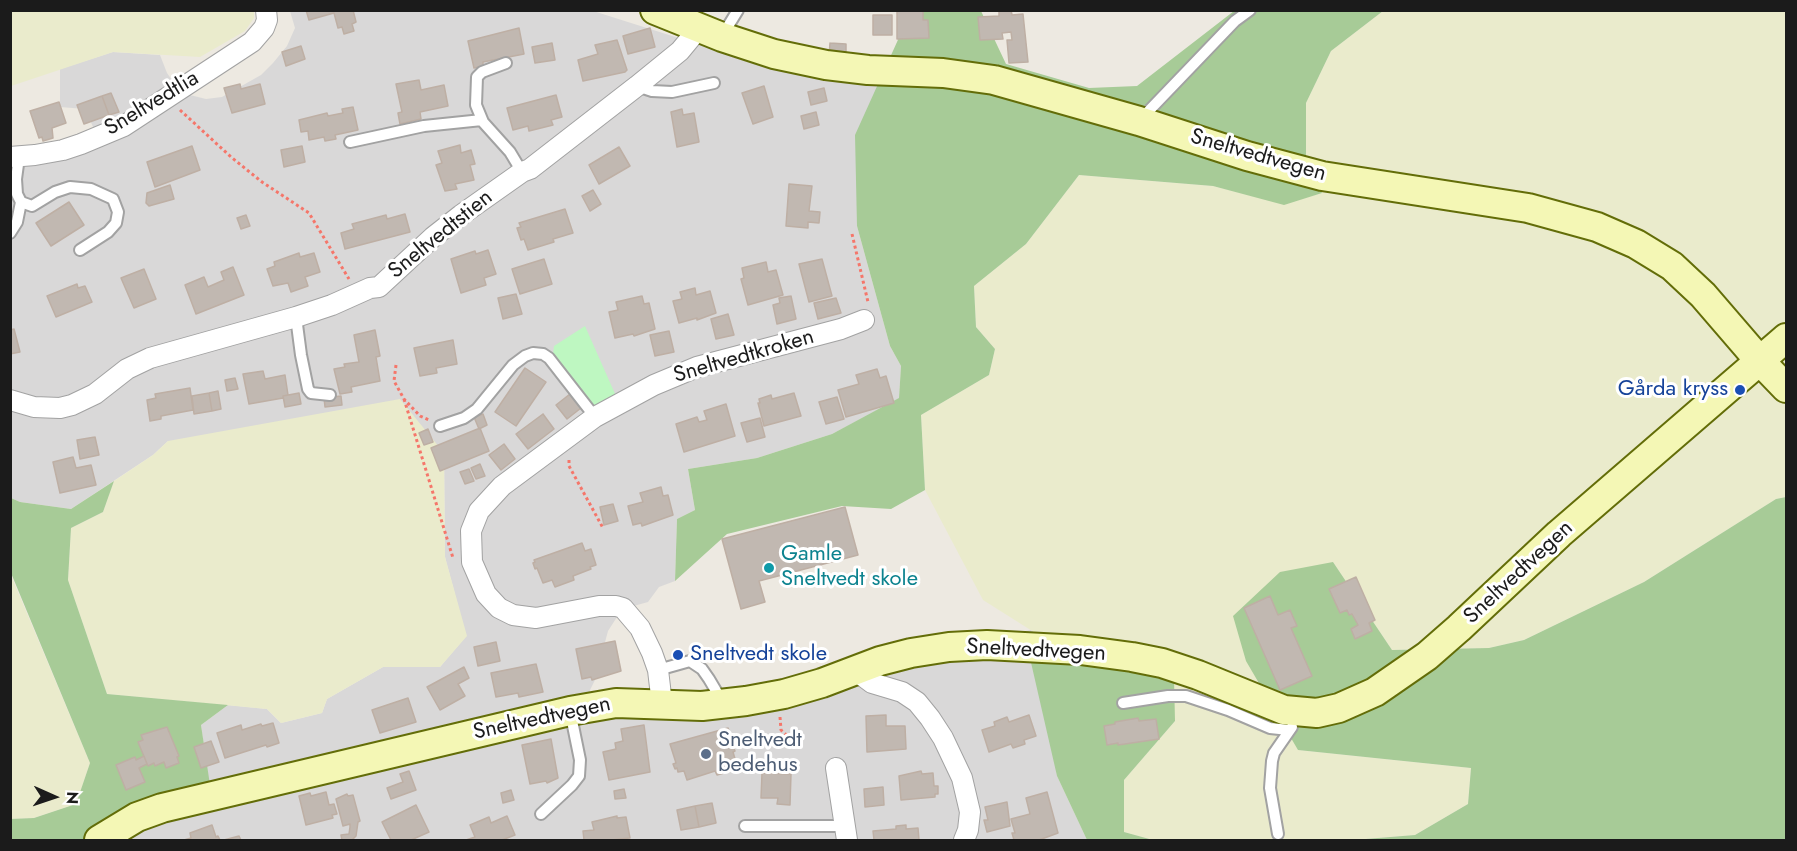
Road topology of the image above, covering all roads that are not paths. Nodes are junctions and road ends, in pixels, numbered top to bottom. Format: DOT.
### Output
graph roads {
  1 [pos="266,10"];
  2 [pos="655,10"];
  3 [pos="738,10"];
  4 [pos="1250,10"];
  5 [pos="711,33"];
  6 [pos="506,63"];
  7 [pos="714,83"];
  8 [pos="637,86"];
  9 [pos="482,120"];
  10 [pos="1139,121"];
  11 [pos="350,142"];
  12 [pos="15,157"];
  13 [pos="522,172"];
  14 [pos="21,202"];
  15 [pos="10,233"];
  16 [pos="80,250"];
  17 [pos="296,317"];
  18 [pos="864,320"];
  19 [pos="1786,338"];
  20 [pos="1760,360"];
  21 [pos="1786,388"];
  22 [pos="330,395"];
  23 [pos="10,399"];
  24 [pos="595,417"];
  25 [pos="440,426"];
  26 [pos="658,670"];
  27 [pos="858,670"];
  28 [pos="1123,703"];
  29 [pos="662,704"];
  30 [pos="723,704"];
  31 [pos="570,711"];
  32 [pos="1296,721"];
  33 [pos="836,768"];
  34 [pos="541,814"];
  35 [pos="745,826"];
  36 [pos="845,833"];
  37 [pos="1278,834"];
  38 [pos="99,840"];
  39 [pos="964,840"];
  1 -- 12 [label="street, Sneltvedtlia"];
  2 -- 5 [label="main road, Sneltvedtvegen"];
  3 -- 5 [label="lane"];
  4 -- 10 [label="lane"];
  5 -- 8 [label="street, Sneltvedtstien"];
  5 -- 10 [label="main road, Sneltvedtvegen"];
  6 -- 9 [label="lane"];
  7 -- 8 [label="lane"];
  8 -- 13 [label="street, Sneltvedtstien"];
  9 -- 11 [label="lane"];
  9 -- 13 [label="lane"];
  10 -- 20 [label="main road, Sneltvedtvegen"];
  12 -- 14 [label="lane"];
  13 -- 17 [label="street, Sneltvedtstien"];
  14 -- 15 [label="lane"];
  14 -- 16 [label="lane"];
  17 -- 22 [label="lane"];
  17 -- 23 [label="street, Sneltvedtstien"];
  18 -- 24 [label="street, Sneltvedtkroken"];
  19 -- 20 [label="main road"];
  20 -- 21 [label="main road"];
  20 -- 32 [label="main road, Sneltvedtvegen"];
  24 -- 25 [label="lane"];
  24 -- 26 [label="street, Sneltvedtkroken"];
  26 -- 29 [label="street, Sneltvedtkroken"];
  26 -- 30 [label="lane"];
  27 -- 30 [label="main road, Sneltvedtvegen"];
  27 -- 32 [label="main road, Sneltvedtvegen"];
  27 -- 39 [label="street"];
  28 -- 32 [label="lane"];
  29 -- 30 [label="main road, Sneltvedtvegen"];
  29 -- 31 [label="main road, Sneltvedtvegen"];
  31 -- 34 [label="lane"];
  31 -- 38 [label="main road, Sneltvedtvegen"];
  32 -- 37 [label="lane"];
  33 -- 36 [label="street"];
  35 -- 36 [label="lane"];
}
